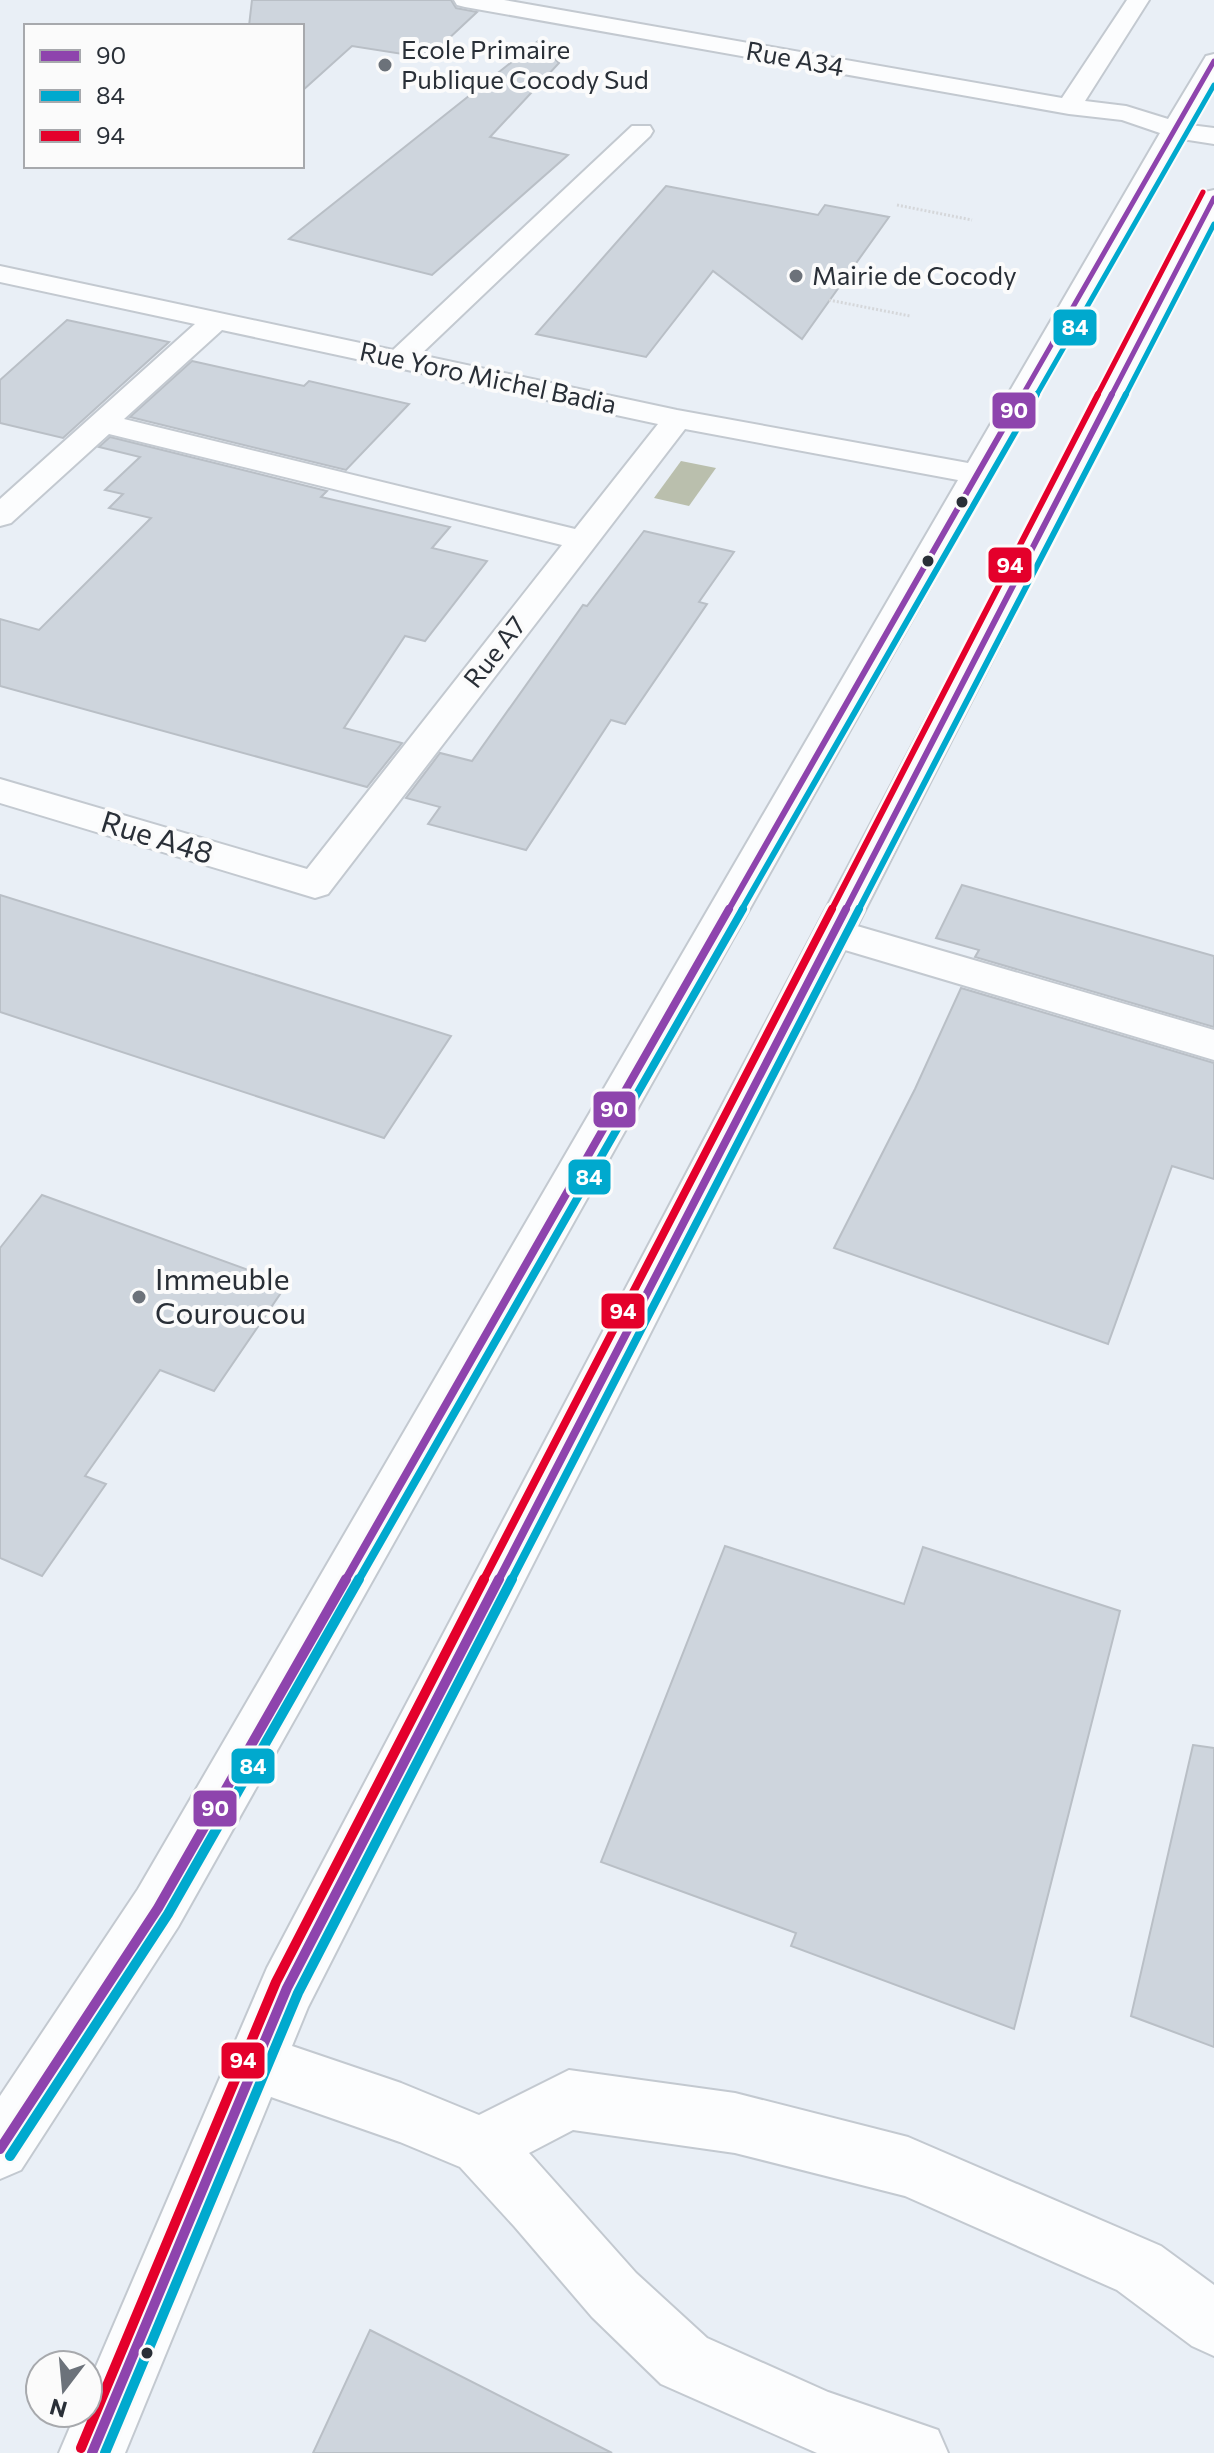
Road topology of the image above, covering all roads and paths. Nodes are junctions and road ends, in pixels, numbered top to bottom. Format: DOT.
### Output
graph roads {
  1 [pos="465,0"];
  2 [pos="1138,0"];
  3 [pos="1214,61"];
  4 [pos="1069,107"];
  5 [pos="1214,115"];
  6 [pos="1180,120"];
  7 [pos="641,131"];
  8 [pos="1214,136"];
  9 [pos="1214,198"];
  10 [pos="897,205"];
  11 [pos="972,220"];
  12 [pos="4,279"];
  13 [pos="829,300"];
  14 [pos="910,316"];
  15 [pos="217,320"];
  16 [pos="400,359"];
  17 [pos="677,419"];
  18 [pos="102,423"];
  19 [pos="978,474"];
  20 [pos="0,516"];
  21 [pos="582,540"];
  22 [pos="0,791"];
  23 [pos="315,885"];
  24 [pos="833,933"];
  25 [pos="1214,1045"];
  26 [pos="255,2062"];
  27 [pos="481,2146"];
  28 [pos="0,2149"];
  29 [pos="1214,2324"];
  30 [pos="92,2453"];
  31 [pos="915,2453"];
  1 -- 4 [label="street, Rue A34"];
  2 -- 4 [label="street"];
  3 -- 6 [label="street"];
  4 -- 6 [label="street, Rue A34"];
  5 -- 6 [label="street"];
  6 -- 8 [label="street"];
  6 -- 19 [label="street"];
  7 -- 16 [label="street"];
  9 -- 24 [label="street"];
  10 -- 11 [label="path"];
  12 -- 15 [label="street, Rue Yoro Michel Badia"];
  13 -- 14 [label="path"];
  15 -- 16 [label="street, Rue Yoro Michel Badia"];
  15 -- 18 [label="street"];
  16 -- 17 [label="street, Rue Yoro Michel Badia"];
  17 -- 19 [label="street, Rue Yoro Michel Badia"];
  17 -- 21 [label="street, Rue A7"];
  18 -- 20 [label="street"];
  18 -- 21 [label="street"];
  19 -- 28 [label="street"];
  21 -- 23 [label="street, Rue A7"];
  22 -- 23 [label="street, Rue A48"];
  24 -- 25 [label="street"];
  24 -- 26 [label="street"];
  26 -- 27 [label="street"];
  26 -- 30 [label="street"];
  27 -- 29 [label="street"];
  27 -- 31 [label="street"];
}
